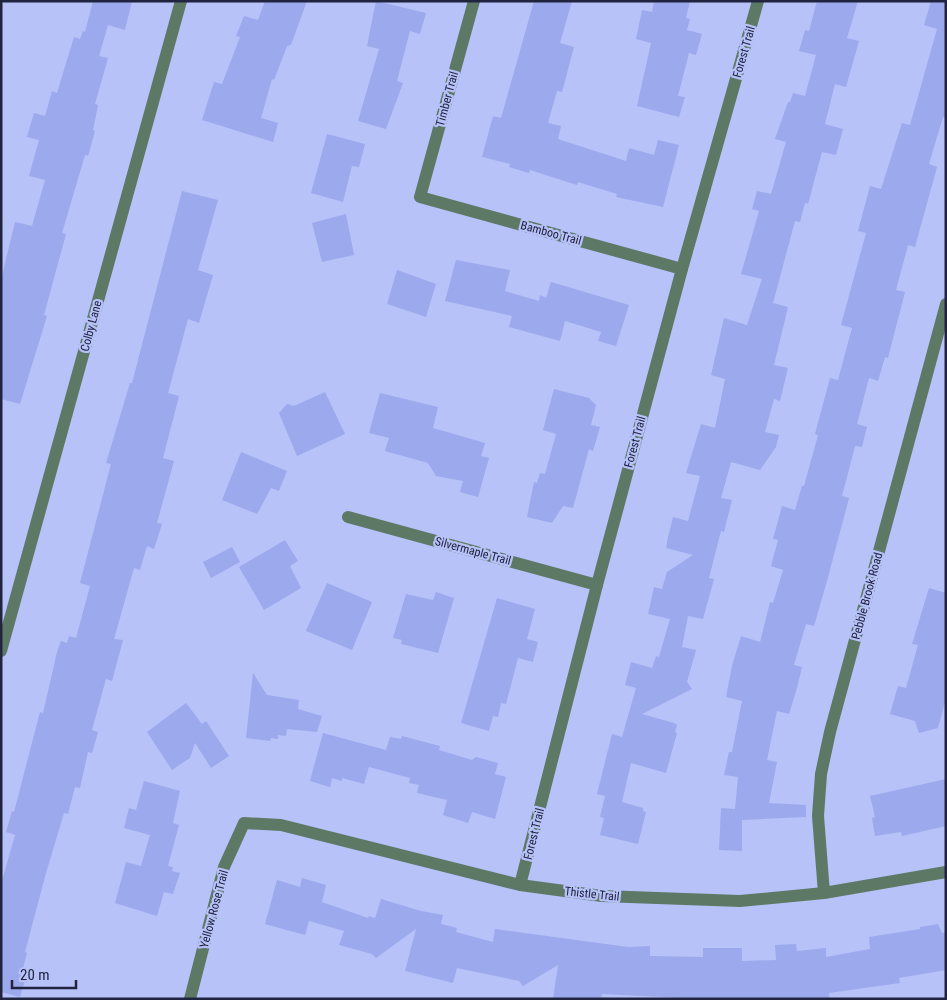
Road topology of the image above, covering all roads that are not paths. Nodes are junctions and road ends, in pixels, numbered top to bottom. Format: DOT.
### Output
graph roads {
  1 [pos="181,1"];
  2 [pos="474,1"];
  3 [pos="758,1"];
  4 [pos="420,197"];
  5 [pos="682,269"];
  6 [pos="946,304"];
  7 [pos="348,517"];
  8 [pos="597,585"];
  9 [pos="1,651"];
  10 [pos="244,822"];
  11 [pos="946,872"];
  12 [pos="520,885"];
  13 [pos="824,893"];
  14 [pos="190,999"];
  1 -- 9 [label="street, Colby Lane"];
  2 -- 4 [label="street, Timber Trail"];
  3 -- 5 [label="street, Forest Trail"];
  4 -- 5 [label="street, Bamboo Trail"];
  5 -- 8 [label="street, Forest Trail"];
  6 -- 13 [label="street, Pebble Brook Road"];
  7 -- 8 [label="street, Silvermaple Trail"];
  8 -- 12 [label="street, Forest Trail"];
  10 -- 12 [label="street, Thistle Trail"];
  10 -- 14 [label="street, Yellow Rose Trail"];
  11 -- 13 [label="street, Thistle Trail"];
  12 -- 13 [label="street, Thistle Trail"];
}
